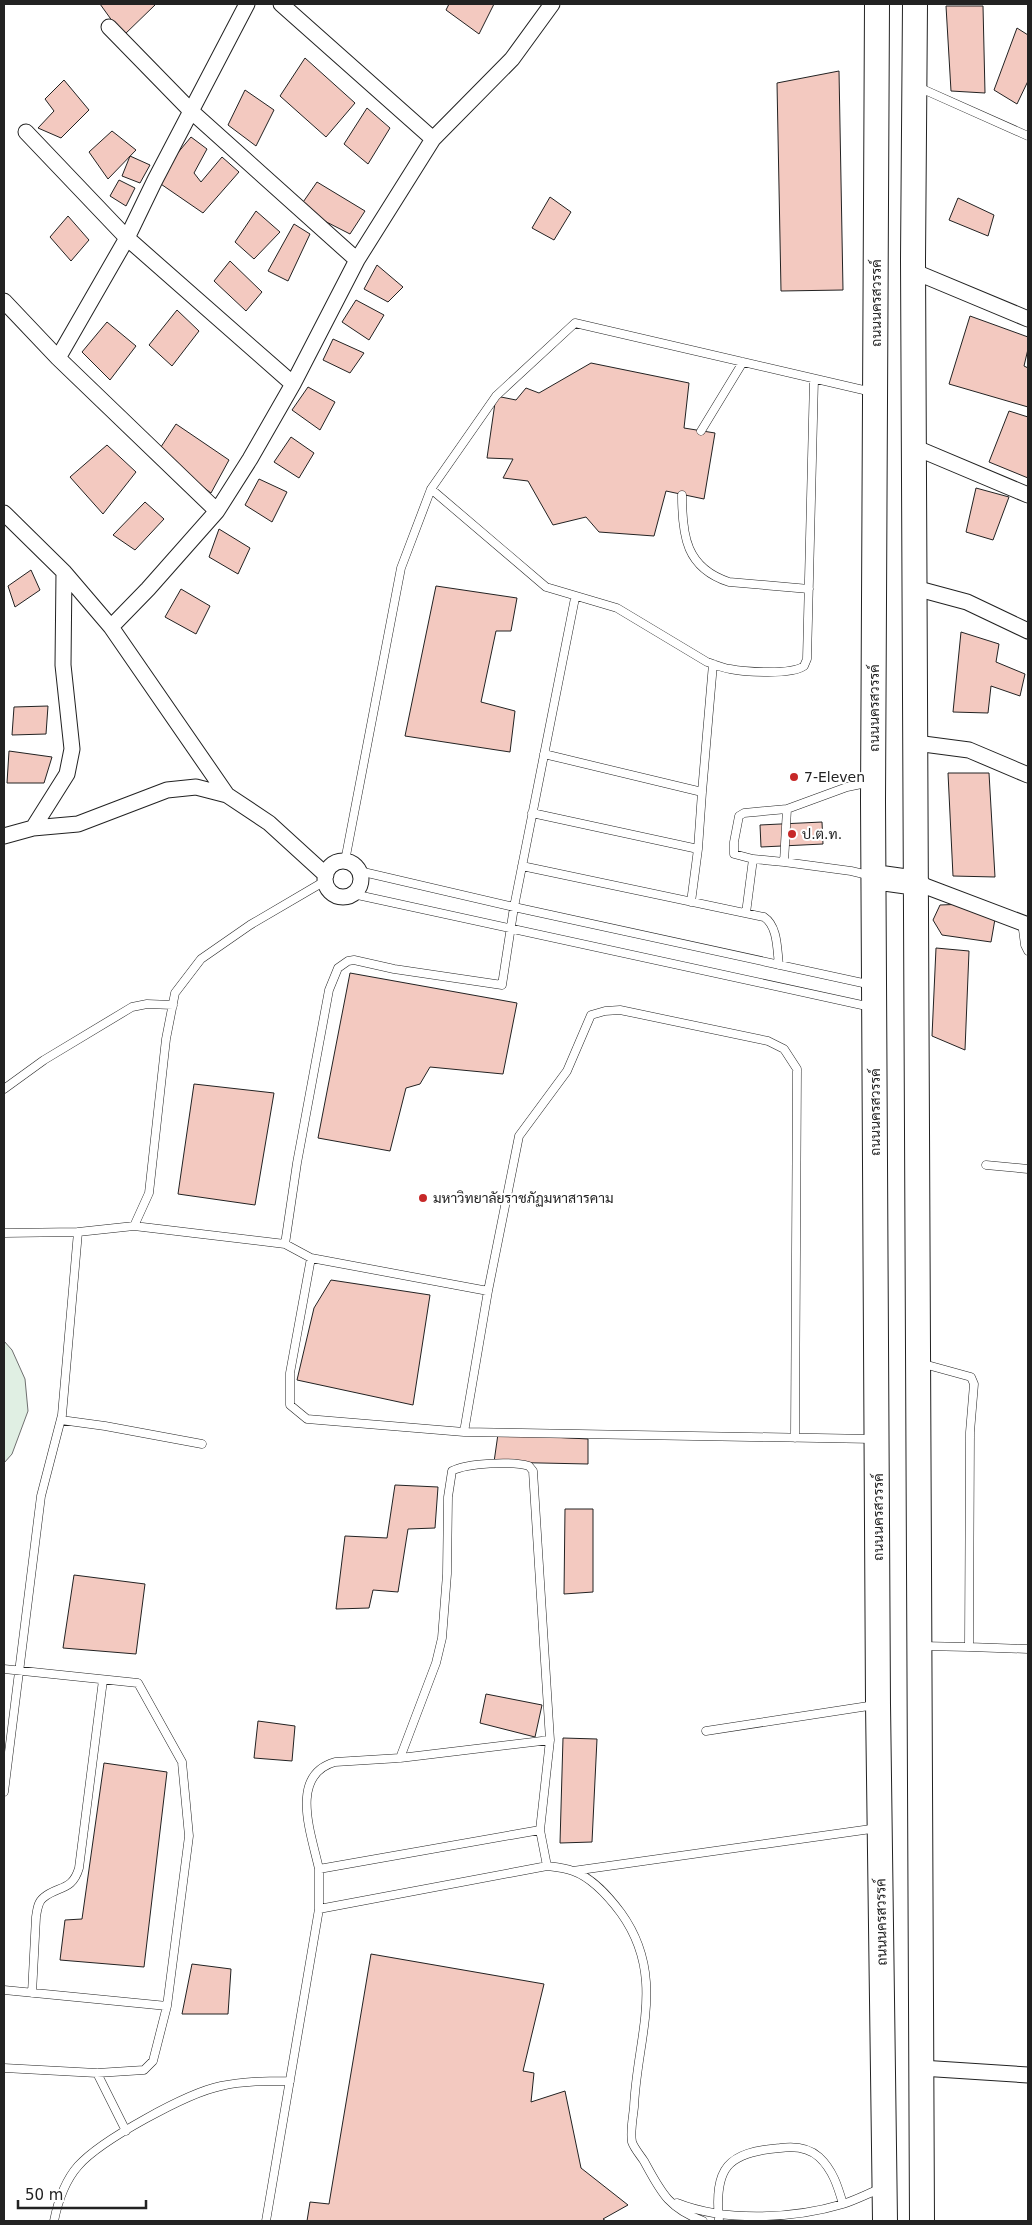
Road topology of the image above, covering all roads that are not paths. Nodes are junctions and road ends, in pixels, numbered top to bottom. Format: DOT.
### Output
graph roads {
  1 [pos="247,4"];
  2 [pos="282,4"];
  3 [pos="552,4"];
  4 [pos="877,4"];
  5 [pos="915,4"];
  6 [pos="109,27"];
  7 [pos="914,86"];
  8 [pos="191,111"];
  9 [pos="26,132"];
  10 [pos="1028,136"];
  11 [pos="433,139"];
  12 [pos="127,238"];
  13 [pos="357,260"];
  14 [pos="914,271"];
  15 [pos="4,301"];
  16 [pos="1028,319"];
  17 [pos="58,358"];
  18 [pos="743,362"];
  19 [pos="814,379"];
  20 [pos="293,384"];
  21 [pos="876,393"];
  22 [pos="701,431"];
  23 [pos="914,447"];
  24 [pos="431,489"];
  25 [pos="682,495"];
  26 [pos="1028,495"];
  27 [pos="217,511"];
  28 [pos="4,513"];
  29 [pos="64,572"];
  30 [pos="915,588"];
  31 [pos="809,589"];
  32 [pos="575,598"];
  33 [pos="111,627"];
  34 [pos="1028,631"];
  35 [pos="713,664"];
  36 [pos="916,743"];
  37 [pos="544,754"];
  38 [pos="1028,775"];
  39 [pos="873,781"];
  40 [pos="702,792"];
  41 [pos="227,795"];
  42 [pos="786,809"];
  43 [pos="532,814"];
  44 [pos="33,828"];
  45 [pos="4,836"];
  46 [pos="698,849"];
  47 [pos="753,860"];
  48 [pos="344,861"];
  49 [pos="784,862"];
  50 [pos="522,866"];
  51 [pos="360,870"];
  52 [pos="874,877"];
  53 [pos="326,878"];
  54 [pos="917,883"];
  55 [pos="353,894"];
  56 [pos="691,902"];
  57 [pos="514,907"];
  58 [pos="746,913"];
  59 [pos="1025,923"];
  60 [pos="510,928"];
  61 [pos="1028,952"];
  62 [pos="779,965"];
  63 [pos="874,996"];
  64 [pos="173,1005"];
  65 [pos="4,1089"];
  66 [pos="986,1164"];
  67 [pos="1028,1169"];
  68 [pos="134,1226"];
  69 [pos="78,1232"];
  70 [pos="4,1233"];
  71 [pos="285,1244"];
  72 [pos="311,1258"];
  73 [pos="488,1291"];
  74 [pos="918,1363"];
  75 [pos="61,1420"];
  76 [pos="464,1432"];
  77 [pos="795,1438"];
  78 [pos="877,1439"];
  79 [pos="202,1444"];
  80 [pos="920,1646"];
  81 [pos="970,1647"];
  82 [pos="1028,1649"];
  83 [pos="4,1669"];
  84 [pos="18,1671"];
  85 [pos="103,1680"];
  86 [pos="878,1704"];
  87 [pos="706,1731"];
  88 [pos="550,1740"];
  89 [pos="400,1758"];
  90 [pos="4,1792"];
  91 [pos="880,1828"];
  92 [pos="540,1830"];
  93 [pos="547,1866"];
  94 [pos="319,1869"];
  95 [pos="573,1871"];
  96 [pos="319,1909"];
  97 [pos="4,1990"];
  98 [pos="32,1993"];
  99 [pos="167,2006"];
  100 [pos="4,2068"];
  101 [pos="921,2068"];
  102 [pos="97,2073"];
  103 [pos="1028,2075"];
  104 [pos="290,2081"];
  105 [pos="126,2131"];
  106 [pos="885,2187"];
  107 [pos="665,2199"];
  108 [pos="843,2204"];
  109 [pos="719,2218"];
  110 [pos="54,2221"];
  111 [pos="266,2221"];
  112 [pos="703,2221"];
  113 [pos="885,2221"];
  114 [pos="922,2221"];
  1 -- 8 [label="street"];
  2 -- 11 [label="street"];
  3 -- 11 [label="street"];
  4 -- 21 [label="main road, ถนนนครสวรรค์"];
  5 -- 7 [label="main road"];
  6 -- 8 [label="street"];
  7 -- 10 [label="lane"];
  7 -- 14 [label="main road"];
  8 -- 12 [label="street"];
  8 -- 13 [label="street"];
  9 -- 12 [label="street"];
  11 -- 13 [label="street"];
  12 -- 17 [label="street"];
  12 -- 20 [label="street"];
  13 -- 20 [label="street"];
  14 -- 16 [label="street"];
  14 -- 23 [label="main road"];
  15 -- 17 [label="street"];
  17 -- 27 [label="street"];
  18 -- 19 [label="lane"];
  18 -- 22 [label="lane"];
  18 -- 24 [label="lane"];
  19 -- 21 [label="lane"];
  19 -- 31 [label="lane"];
  20 -- 27 [label="street"];
  21 -- 39 [label="main road, ถนนนครสวรรค์"];
  23 -- 26 [label="street"];
  23 -- 30 [label="main road"];
  24 -- 32 [label="lane"];
  24 -- 48 [label="lane"];
  25 -- 31 [label="lane"];
  27 -- 33 [label="street"];
  28 -- 29 [label="street"];
  29 -- 33 [label="street"];
  29 -- 44 [label="street"];
  30 -- 34 [label="street"];
  30 -- 36 [label="main road"];
  31 -- 35 [label="lane"];
  32 -- 35 [label="lane"];
  32 -- 37 [label="lane"];
  33 -- 41 [label="street"];
  35 -- 40 [label="lane"];
  36 -- 38 [label="street"];
  36 -- 54 [label="main road"];
  37 -- 40 [label="lane"];
  37 -- 43 [label="lane"];
  39 -- 42 [label="lane"];
  39 -- 52 [label="main road, ถนนนครสวรรค์"];
  40 -- 46 [label="lane"];
  41 -- 44 [label="street"];
  41 -- 53 [label="street"];
  42 -- 47 [label="lane"];
  42 -- 49 [label="lane"];
  43 -- 46 [label="lane"];
  43 -- 50 [label="lane"];
  44 -- 45 [label="street"];
  46 -- 56 [label="lane"];
  47 -- 49 [label="lane"];
  47 -- 58 [label="lane"];
  48 -- 51 [label="street"];
  48 -- 53 [label="street"];
  49 -- 52 [label="lane"];
  50 -- 56 [label="lane"];
  50 -- 57 [label="lane"];
  51 -- 55 [label="street"];
  51 -- 57 [label="lane"];
  52 -- 54 [label="main road"];
  52 -- 63 [label="main road, ถนนนครสวรรค์"];
  53 -- 55 [label="street"];
  53 -- 64 [label="lane"];
  54 -- 59 [label="street"];
  54 -- 74 [label="main road"];
  55 -- 60 [label="lane"];
  56 -- 58 [label="lane"];
  57 -- 60 [label="lane"];
  57 -- 62 [label="lane"];
  58 -- 62 [label="lane"];
  59 -- 61 [label="lane"];
  60 -- 63 [label="lane"];
  60 -- 71 [label="lane"];
  62 -- 63 [label="lane"];
  63 -- 78 [label="main road, ถนนนครสวรรค์"];
  64 -- 65 [label="lane"];
  64 -- 68 [label="lane"];
  66 -- 67 [label="lane"];
  68 -- 69 [label="lane"];
  68 -- 71 [label="lane"];
  69 -- 70 [label="lane"];
  69 -- 75 [label="lane"];
  71 -- 72 [label="lane"];
  72 -- 73 [label="lane"];
  72 -- 76 [label="lane"];
  73 -- 76 [label="lane"];
  73 -- 77 [label="lane"];
  74 -- 80 [label="main road"];
  74 -- 81 [label="lane"];
  75 -- 79 [label="lane"];
  75 -- 84 [label="lane"];
  76 -- 77 [label="lane"];
  77 -- 78 [label="lane"];
  78 -- 86 [label="main road, ถนนนครสวรรค์"];
  80 -- 81 [label="lane"];
  80 -- 101 [label="main road"];
  81 -- 82 [label="lane"];
  83 -- 84 [label="lane"];
  84 -- 85 [label="lane"];
  84 -- 90 [label="lane"];
  85 -- 98 [label="lane"];
  85 -- 99 [label="lane"];
  86 -- 87 [label="lane"];
  86 -- 91 [label="main road, ถนนนครสวรรค์"];
  88 -- 89 [label="lane"];
  88 -- 89 [label="lane"];
  88 -- 92 [label="lane"];
  89 -- 94 [label="lane"];
  91 -- 95 [label="lane"];
  91 -- 106 [label="main road, ถนนนครสวรรค์"];
  92 -- 93 [label="lane"];
  92 -- 94 [label="lane"];
  93 -- 95 [label="lane"];
  93 -- 96 [label="lane"];
  94 -- 96 [label="lane"];
  95 -- 107 [label="lane"];
  96 -- 104 [label="lane"];
  97 -- 98 [label="lane"];
  98 -- 99 [label="lane"];
  99 -- 102 [label="lane"];
  100 -- 102 [label="lane"];
  101 -- 103 [label="street"];
  101 -- 114 [label="main road"];
  102 -- 105 [label="lane"];
  104 -- 105 [label="lane"];
  104 -- 111 [label="lane"];
  105 -- 110 [label="lane"];
  106 -- 108 [label="lane"];
  106 -- 113 [label="main road, ถนนนครสวรรค์"];
  107 -- 109 [label="lane"];
  107 -- 112 [label="lane"];
  108 -- 109 [label="lane"];
  108 -- 109 [label="lane"];
}
